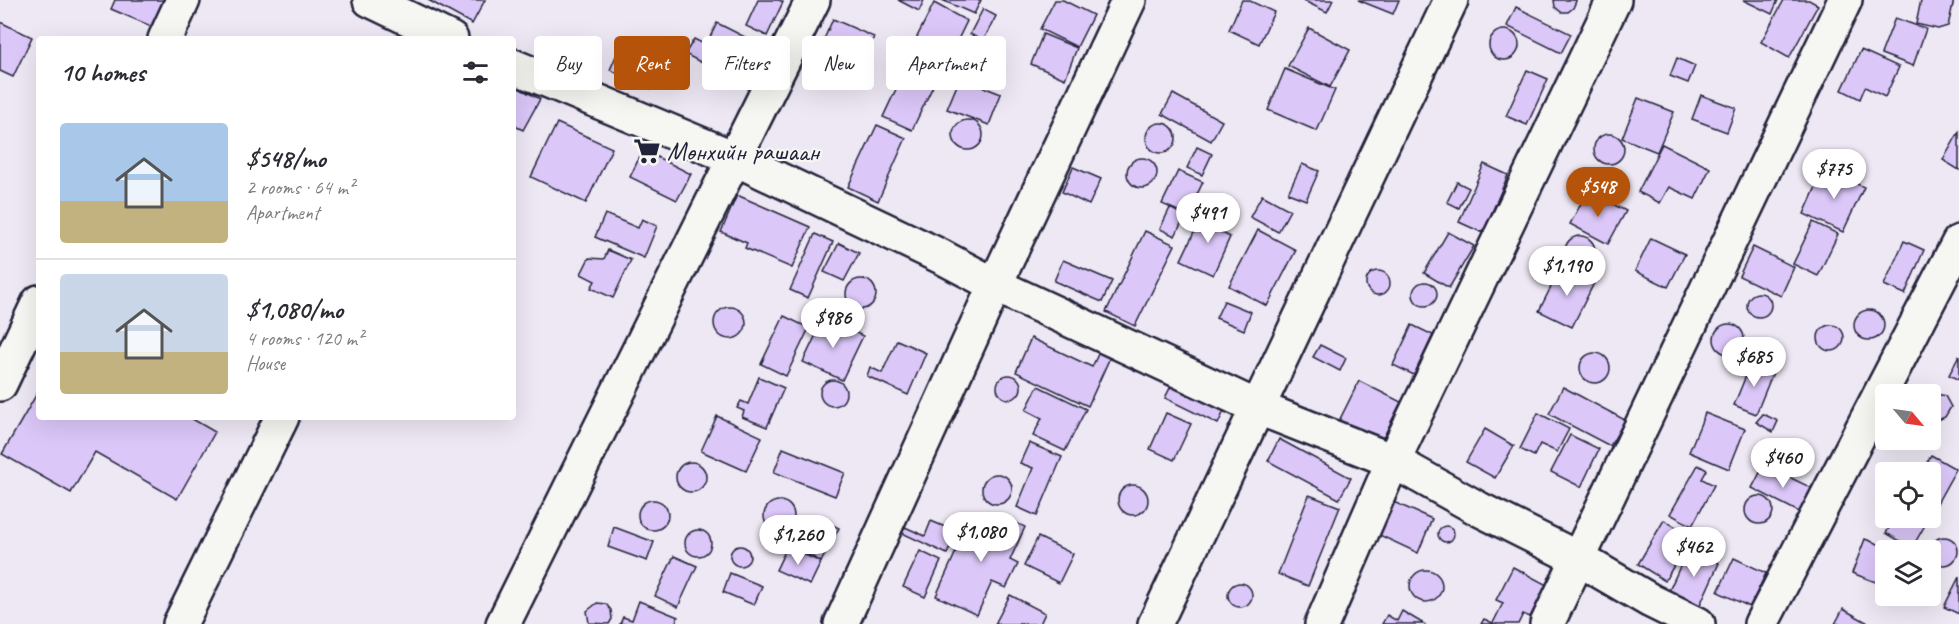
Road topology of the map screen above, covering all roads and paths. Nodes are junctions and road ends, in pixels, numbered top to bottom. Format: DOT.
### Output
graph roads {
  1 [pos="183,0"];
  2 [pos="370,0"];
  3 [pos="813,0"];
  4 [pos="1129,0"];
  5 [pos="1450,0"];
  6 [pos="1614,0"];
  7 [pos="1845,0"];
  8 [pos="166,36"];
  9 [pos="445,36"];
  10 [pos="516,67"];
  11 [pos="734,158"];
  12 [pos="1959,242"];
  13 [pos="995,285"];
  14 [pos="36,308"];
  15 [pos="0,384"];
  16 [pos="1259,408"];
  17 [pos="281,420"];
  18 [pos="1393,461"];
  19 [pos="1579,559"];
  20 [pos="180,624"];
  21 [pos="503,624"];
  22 [pos="841,624"];
  23 [pos="1155,624"];
  24 [pos="1322,624"];
  25 [pos="1547,624"];
  26 [pos="1698,624"];
  27 [pos="1761,624"];
  1 -- 8 [label="street"];
  2 -- 9 [label="street"];
  3 -- 11 [label="street"];
  4 -- 13 [label="street"];
  5 -- 16 [label="street"];
  6 -- 18 [label="street"];
  7 -- 19 [label="street"];
  10 -- 11 [label="street"];
  11 -- 13 [label="street"];
  11 -- 21 [label="street"];
  12 -- 27 [label="street"];
  13 -- 16 [label="street"];
  13 -- 22 [label="street"];
  14 -- 15 [label="street"];
  16 -- 18 [label="street"];
  16 -- 23 [label="street"];
  17 -- 20 [label="street"];
  18 -- 19 [label="street"];
  18 -- 24 [label="street"];
  19 -- 25 [label="street"];
  19 -- 26 [label="street"];
}
